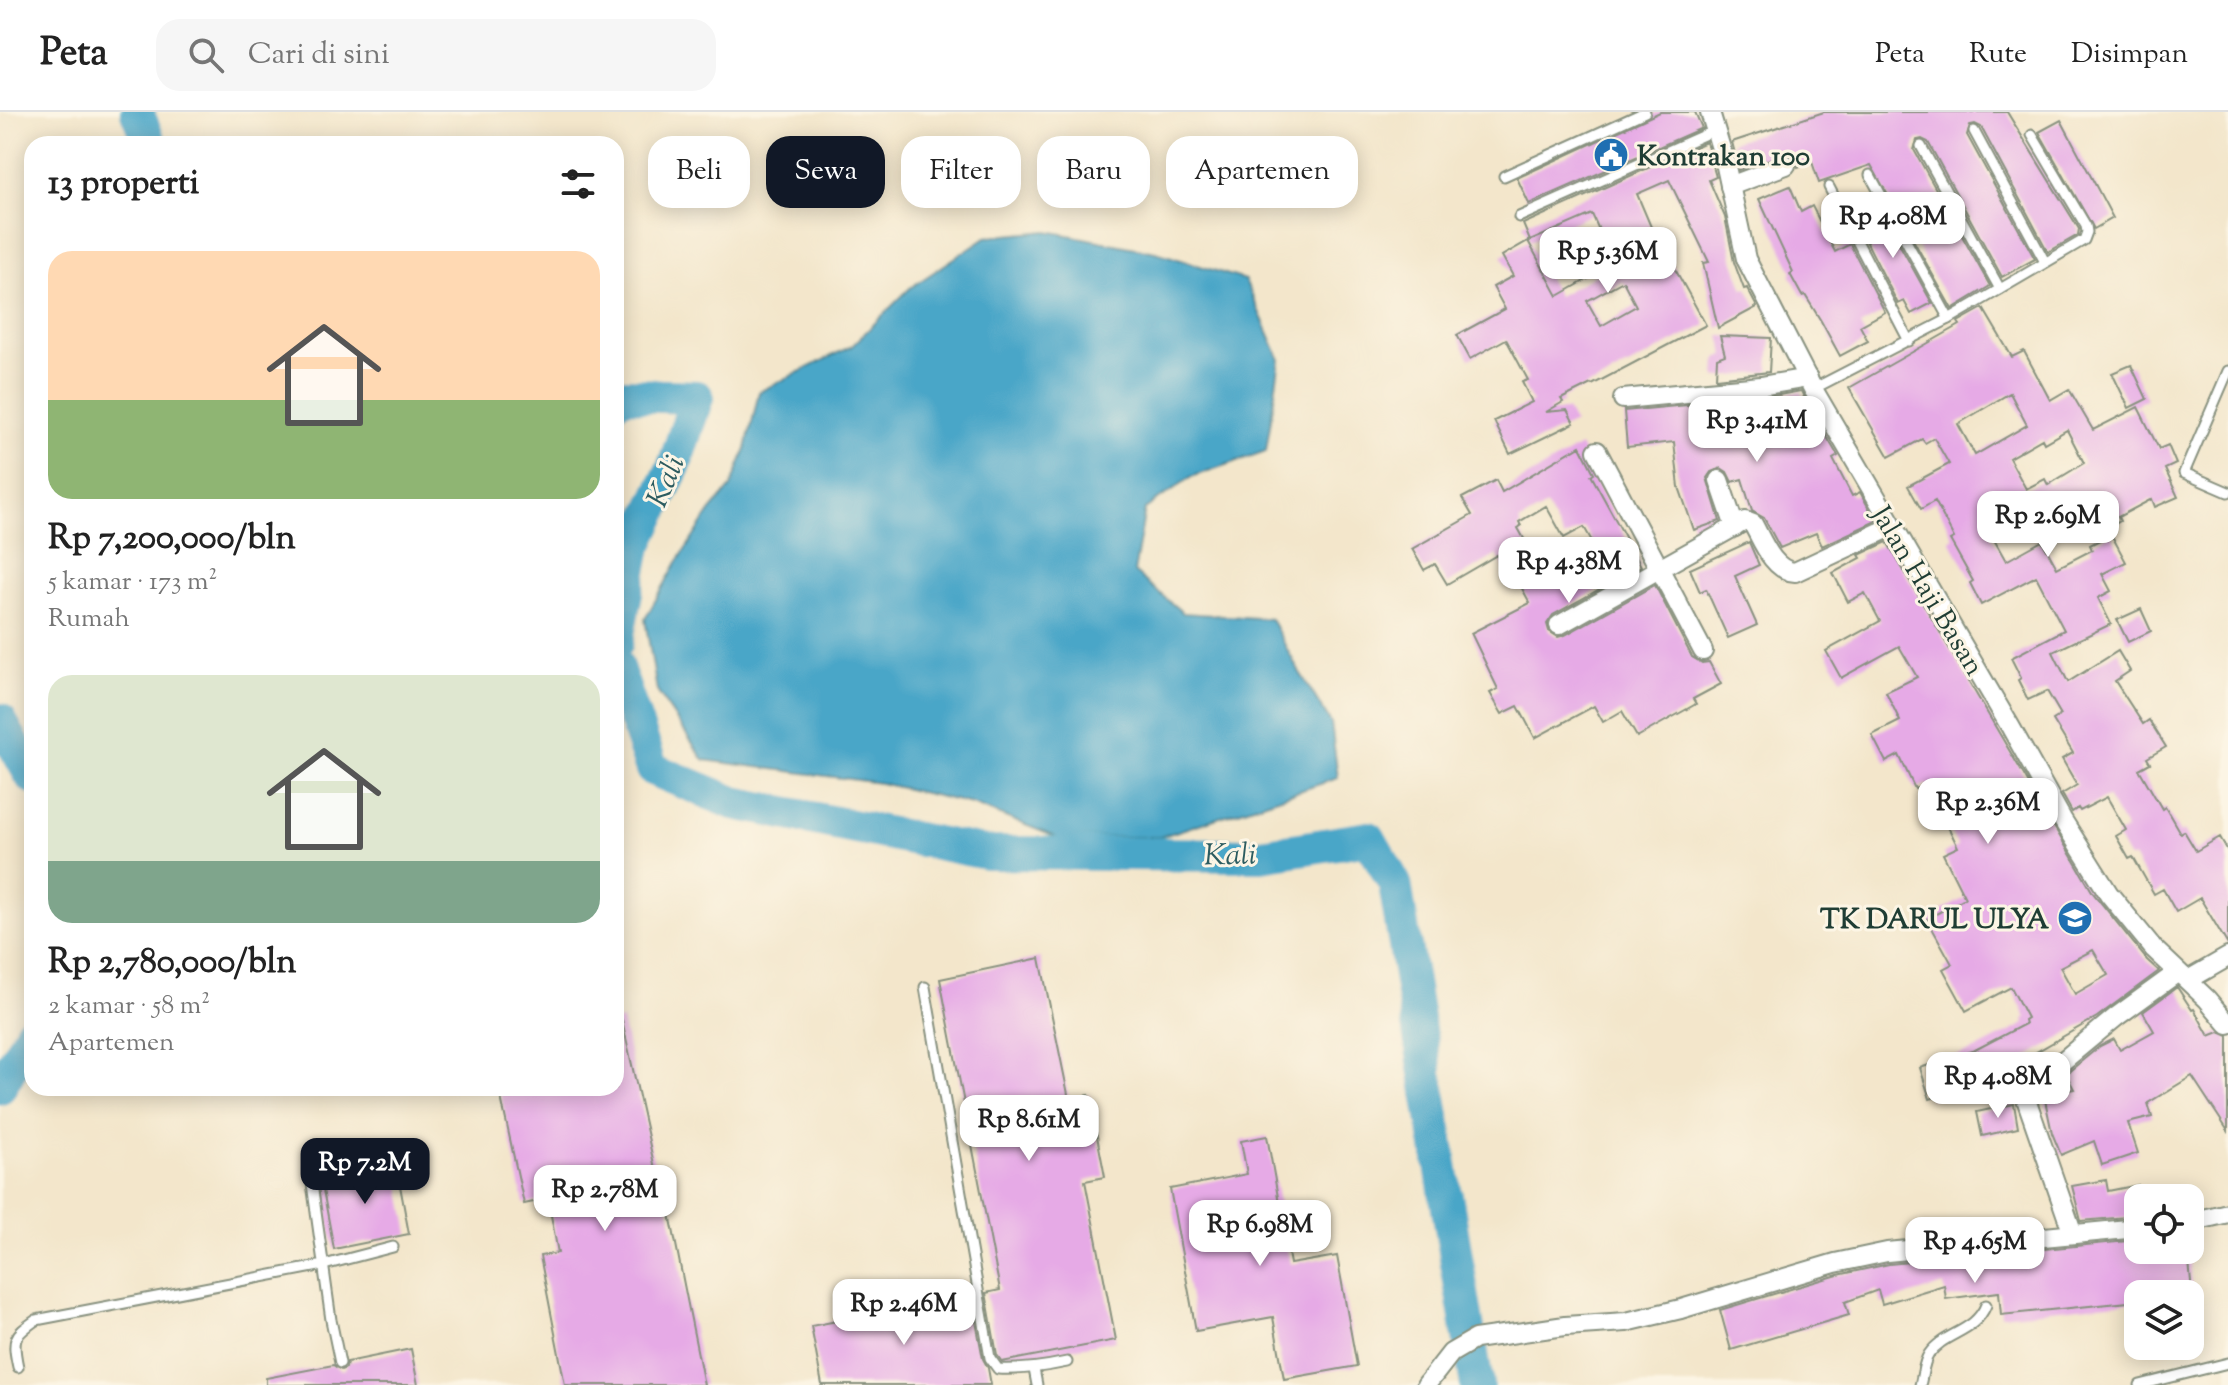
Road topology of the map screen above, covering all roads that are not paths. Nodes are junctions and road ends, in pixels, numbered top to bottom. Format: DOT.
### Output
graph roads {
  1 [pos="1645,112"];
  2 [pos="1713,121"];
  3 [pos="1974,131"];
  4 [pos="2032,135"];
  5 [pos="1921,146"];
  6 [pos="1786,165"];
  7 [pos="1870,175"];
  8 [pos="1504,176"];
  9 [pos="1730,186"];
  10 [pos="1829,187"];
  11 [pos="1519,217"];
  12 [pos="2045,262"];
  13 [pos="2000,289"];
  14 [pos="1949,319"];
  15 [pos="1909,341"];
  16 [pos="2228,371"];
  17 [pos="1810,384"];
  18 [pos="1623,399"];
  19 [pos="1597,451"];
  20 [pos="1719,480"];
  21 [pos="2228,492"];
  22 [pos="1735,527"];
  23 [pos="1891,527"];
  24 [pos="1661,570"];
  25 [pos="1559,625"];
  26 [pos="1703,651"];
  27 [pos="2228,957"];
  28 [pos="2183,976"];
  29 [pos="925,987"];
  30 [pos="2228,1024"];
  31 [pos="310,1169"];
  32 [pos="2228,1213"];
  33 [pos="2204,1219"];
  34 [pos="2124,1229"];
  35 [pos="2073,1234"];
  36 [pos="393,1247"];
  37 [pos="324,1265"];
  38 [pos="1986,1305"];
  39 [pos="1067,1362"];
  40 [pos="340,1363"];
  41 [pos="2228,1363"];
  42 [pos="18,1367"];
  43 [pos="1034,1369"];
  44 [pos="1037,1385"];
  45 [pos="1426,1385"];
  46 [pos="1920,1385"];
  47 [pos="2140,1385"];
  1 -- 8 [label="lane"];
  2 -- 9 [label="street, Jalan Haji Basan"];
  2 -- 11 [label="lane"];
  3 -- 12 [label="lane"];
  4 -- 12 [label="lane"];
  5 -- 13 [label="lane"];
  6 -- 9 [label="street"];
  7 -- 14 [label="lane"];
  9 -- 17 [label="street, Jalan Haji Basan"];
  10 -- 15 [label="lane"];
  12 -- 13 [label="lane"];
  13 -- 14 [label="lane"];
  14 -- 15 [label="lane"];
  15 -- 17 [label="lane"];
  16 -- 21 [label="lane"];
  17 -- 18 [label="street"];
  17 -- 23 [label="street, Jalan Haji Basan"];
  19 -- 24 [label="street"];
  20 -- 22 [label="street"];
  22 -- 23 [label="street"];
  22 -- 24 [label="street"];
  23 -- 28 [label="street, Jalan Haji Basan"];
  24 -- 25 [label="street"];
  24 -- 26 [label="street"];
  27 -- 28 [label="street"];
  28 -- 30 [label="street, Jalan Haji Basan"];
  28 -- 35 [label="street"];
  29 -- 43 [label="lane"];
  31 -- 37 [label="lane"];
  32 -- 33 [label="street"];
  34 -- 35 [label="street"];
  35 -- 45 [label="street"];
  36 -- 37 [label="lane"];
  37 -- 40 [label="lane"];
  37 -- 42 [label="lane"];
  38 -- 46 [label="lane"];
  39 -- 43 [label="lane"];
  41 -- 47 [label="lane"];
  43 -- 44 [label="lane"];
}
